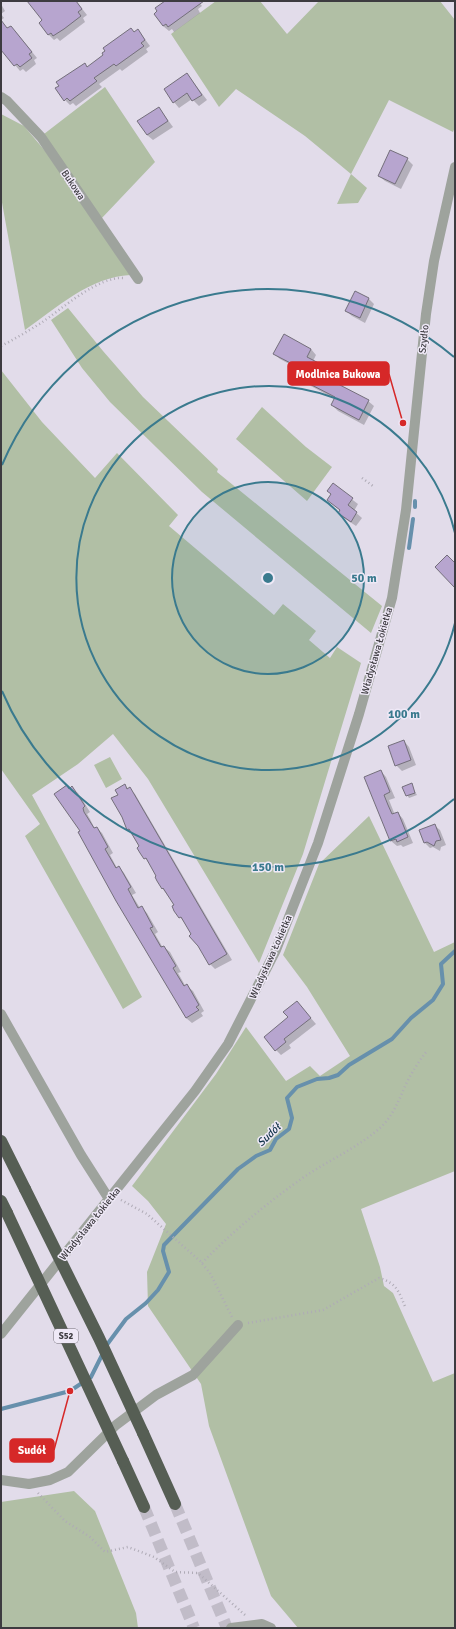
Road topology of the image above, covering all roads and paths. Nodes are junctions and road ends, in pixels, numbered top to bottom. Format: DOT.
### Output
graph roads {
  1 [pos="1,97"];
  2 [pos="455,167"];
  3 [pos="138,279"];
  4 [pos="1,346"];
  5 [pos="362,478"];
  6 [pos="373,486"];
  7 [pos="405,513"];
  8 [pos="1,1014"];
  9 [pos="427,1051"];
  10 [pos="1,1141"];
  11 [pos="111,1198"];
  12 [pos="1,1201"];
  13 [pos="202,1263"];
  14 [pos="406,1308"];
  15 [pos="238,1325"];
  16 [pos="2,1330"];
  17 [pos="1,1480"];
  18 [pos="29,1484"];
  19 [pos="175,1504"];
  20 [pos="144,1507"];
  21 [pos="255,1625"];
  22 [pos="231,1628"];
  23 [pos="271,1628"];
  1 -- 3 [label="street, Bukowa"];
  2 -- 7 [label="street, Szydło"];
  3 -- 4 [label="path"];
  5 -- 6 [label="path"];
  7 -- 11 [label="street, Władysława Łokietka"];
  8 -- 11 [label="street"];
  9 -- 13 [label="path"];
  10 -- 19 [label="highway, S52, bridge"];
  11 -- 13 [label="path"];
  11 -- 16 [label="street, Władysława Łokietka"];
  12 -- 20 [label="highway, S52, bridge"];
  13 -- 15 [label="path"];
  14 -- 15 [label="path"];
  15 -- 18 [label="street"];
  17 -- 18 [label="street"];
  18 -- 21 [label="path"];
  21 -- 22 [label="street"];
  21 -- 23 [label="street"];
}
